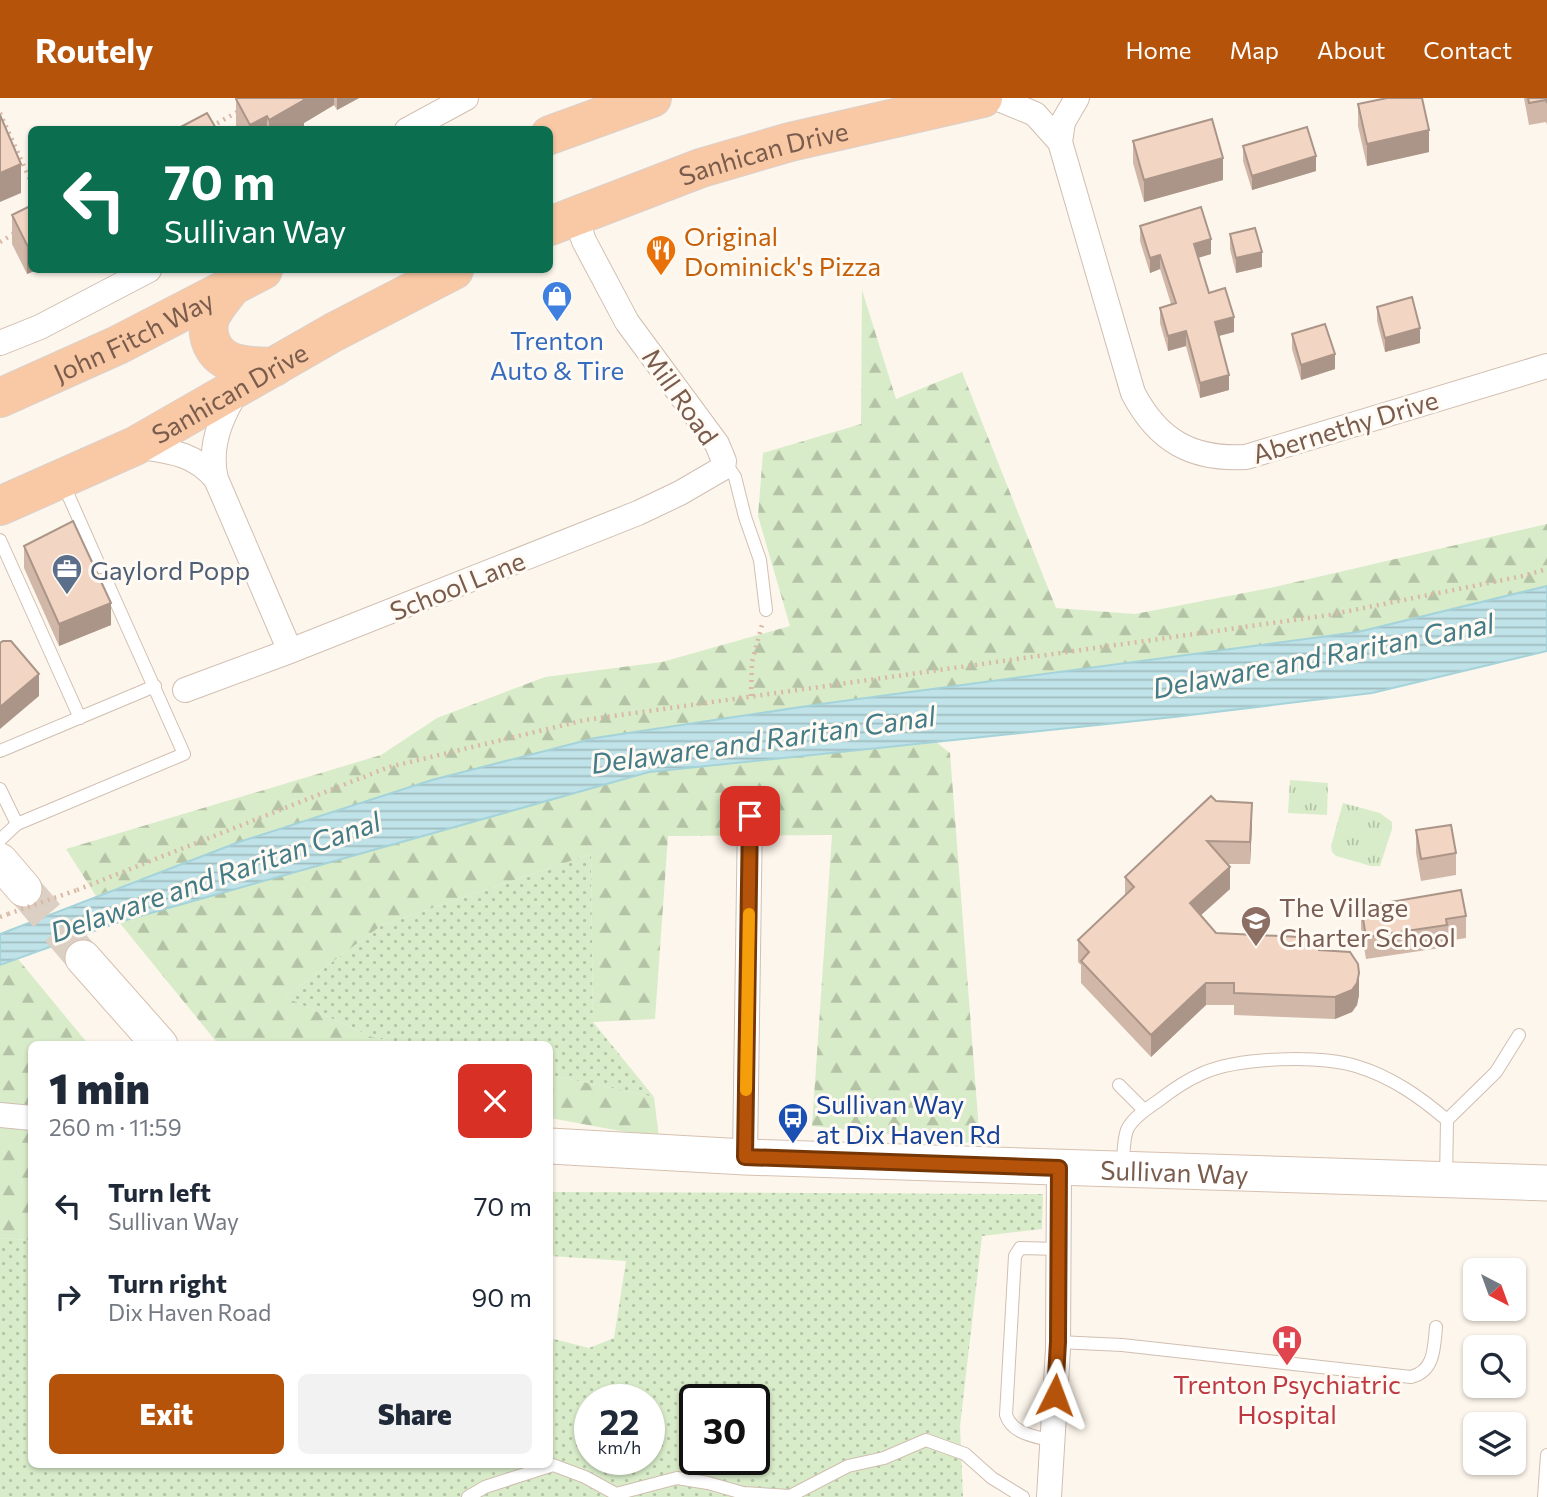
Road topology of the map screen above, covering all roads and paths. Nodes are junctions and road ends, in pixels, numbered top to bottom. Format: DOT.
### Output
graph roads {
  1 [pos="466,98"];
  2 [pos="652,98"];
  3 [pos="983,98"];
  4 [pos="996,98"];
  5 [pos="1076,98"];
  6 [pos="251,104"];
  7 [pos="0,113"];
  8 [pos="212,126"];
  9 [pos="414,126"];
  10 [pos="553,134"];
  11 [pos="1060,142"];
  12 [pos="28,175"];
  13 [pos="562,221"];
  14 [pos="21,230"];
  15 [pos="0,242"];
  16 [pos="143,273"];
  17 [pos="448,273"];
  18 [pos="247,278"];
  19 [pos="0,343"];
  20 [pos="1547,366"];
  21 [pos="274,367"];
  22 [pos="240,386"];
  23 [pos="0,398"];
  24 [pos="135,446"];
  25 [pos="723,464"];
  26 [pos="62,479"];
  27 [pos="216,479"];
  28 [pos="0,506"];
  29 [pos="0,540"];
  30 [pos="100,567"];
  31 [pos="1547,569"];
  32 [pos="107,582"];
  33 [pos="766,610"];
  34 [pos="290,651"];
  35 [pos="155,686"];
  36 [pos="185,690"];
  37 [pos="751,696"];
  38 [pos="80,718"];
  39 [pos="0,751"];
  40 [pos="0,789"];
  41 [pos="750,816"];
  42 [pos="17,824"];
  43 [pos="0,840"];
  44 [pos="0,861"];
  45 [pos="16,901"];
  46 [pos="0,917"];
  47 [pos="83,958"];
  48 [pos="1519,1035"];
  49 [pos="156,1041"];
  50 [pos="1119,1085"];
  51 [pos="1144,1110"];
  52 [pos="0,1115"];
  53 [pos="28,1118"];
  54 [pos="1447,1120"];
  55 [pos="553,1146"];
  56 [pos="745,1157"];
  57 [pos="1059,1168"];
  58 [pos="1122,1170"];
  59 [pos="1446,1180"];
  60 [pos="1547,1183"];
  61 [pos="1059,1249"];
  62 [pos="1436,1327"];
  63 [pos="1058,1342"];
  64 [pos="1052,1441"];
  65 [pos="1547,1455"];
  66 [pos="553,1465"];
  67 [pos="544,1468"];
  68 [pos="468,1497"];
  69 [pos="1023,1497"];
  70 [pos="1049,1497"];
  71 [pos="1544,1497"];
  1 -- 9 [label="street"];
  2 -- 10 [label="highway"];
  3 -- 13 [label="highway, Sanhican Drive"];
  4 -- 11 [label="street, Abernethy Drive"];
  5 -- 11 [label="street"];
  6 -- 8 [label="path"];
  7 -- 12 [label="path"];
  11 -- 20 [label="street, Abernethy Drive"];
  13 -- 25 [label="street, Mill Road"];
  14 -- 15 [label="path"];
  16 -- 19 [label="street"];
  17 -- 21 [label="highway, Sanhican Drive"];
  18 -- 21 [label="highway"];
  18 -- 23 [label="highway, John Fitch Way"];
  21 -- 22 [label="highway, Sanhican Drive"];
  22 -- 24 [label="highway, Sanhican Drive"];
  22 -- 27 [label="street"];
  24 -- 26 [label="highway, Sanhican Drive"];
  24 -- 27 [label="street"];
  25 -- 33 [label="lane"];
  25 -- 34 [label="street, School Lane"];
  26 -- 28 [label="highway, Sanhican Drive"];
  26 -- 30 [label="lane"];
  27 -- 34 [label="street"];
  29 -- 38 [label="lane"];
  31 -- 37 [label="path"];
  32 -- 35 [label="lane"];
  33 -- 37 [label="path"];
  34 -- 36 [label="street, School Lane"];
  35 -- 38 [label="lane"];
  35 -- 42 [label="lane"];
  37 -- 45 [label="path, bridge"];
  38 -- 39 [label="lane"];
  40 -- 42 [label="lane"];
  41 -- 56 [label="street"];
  42 -- 43 [label="lane"];
  44 -- 45 [label="main road"];
  45 -- 46 [label="path"];
  47 -- 49 [label="main road"];
  48 -- 54 [label="lane"];
  50 -- 51 [label="lane"];
  51 -- 54 [label="lane"];
  51 -- 58 [label="lane"];
  52 -- 53 [label="street"];
  54 -- 59 [label="lane"];
  55 -- 56 [label="main road, Sullivan Way"];
  56 -- 57 [label="main road, Sullivan Way"];
  57 -- 58 [label="main road, Sullivan Way"];
  57 -- 61 [label="street"];
  58 -- 59 [label="main road, Sullivan Way"];
  59 -- 60 [label="main road, Sullivan Way"];
  61 -- 63 [label="street"];
  61 -- 64 [label="lane"];
  62 -- 63 [label="lane"];
  63 -- 64 [label="street"];
  64 -- 70 [label="street"];
  65 -- 71 [label="lane"];
  66 -- 69 [label="lane"];
  67 -- 68 [label="lane"];
}
